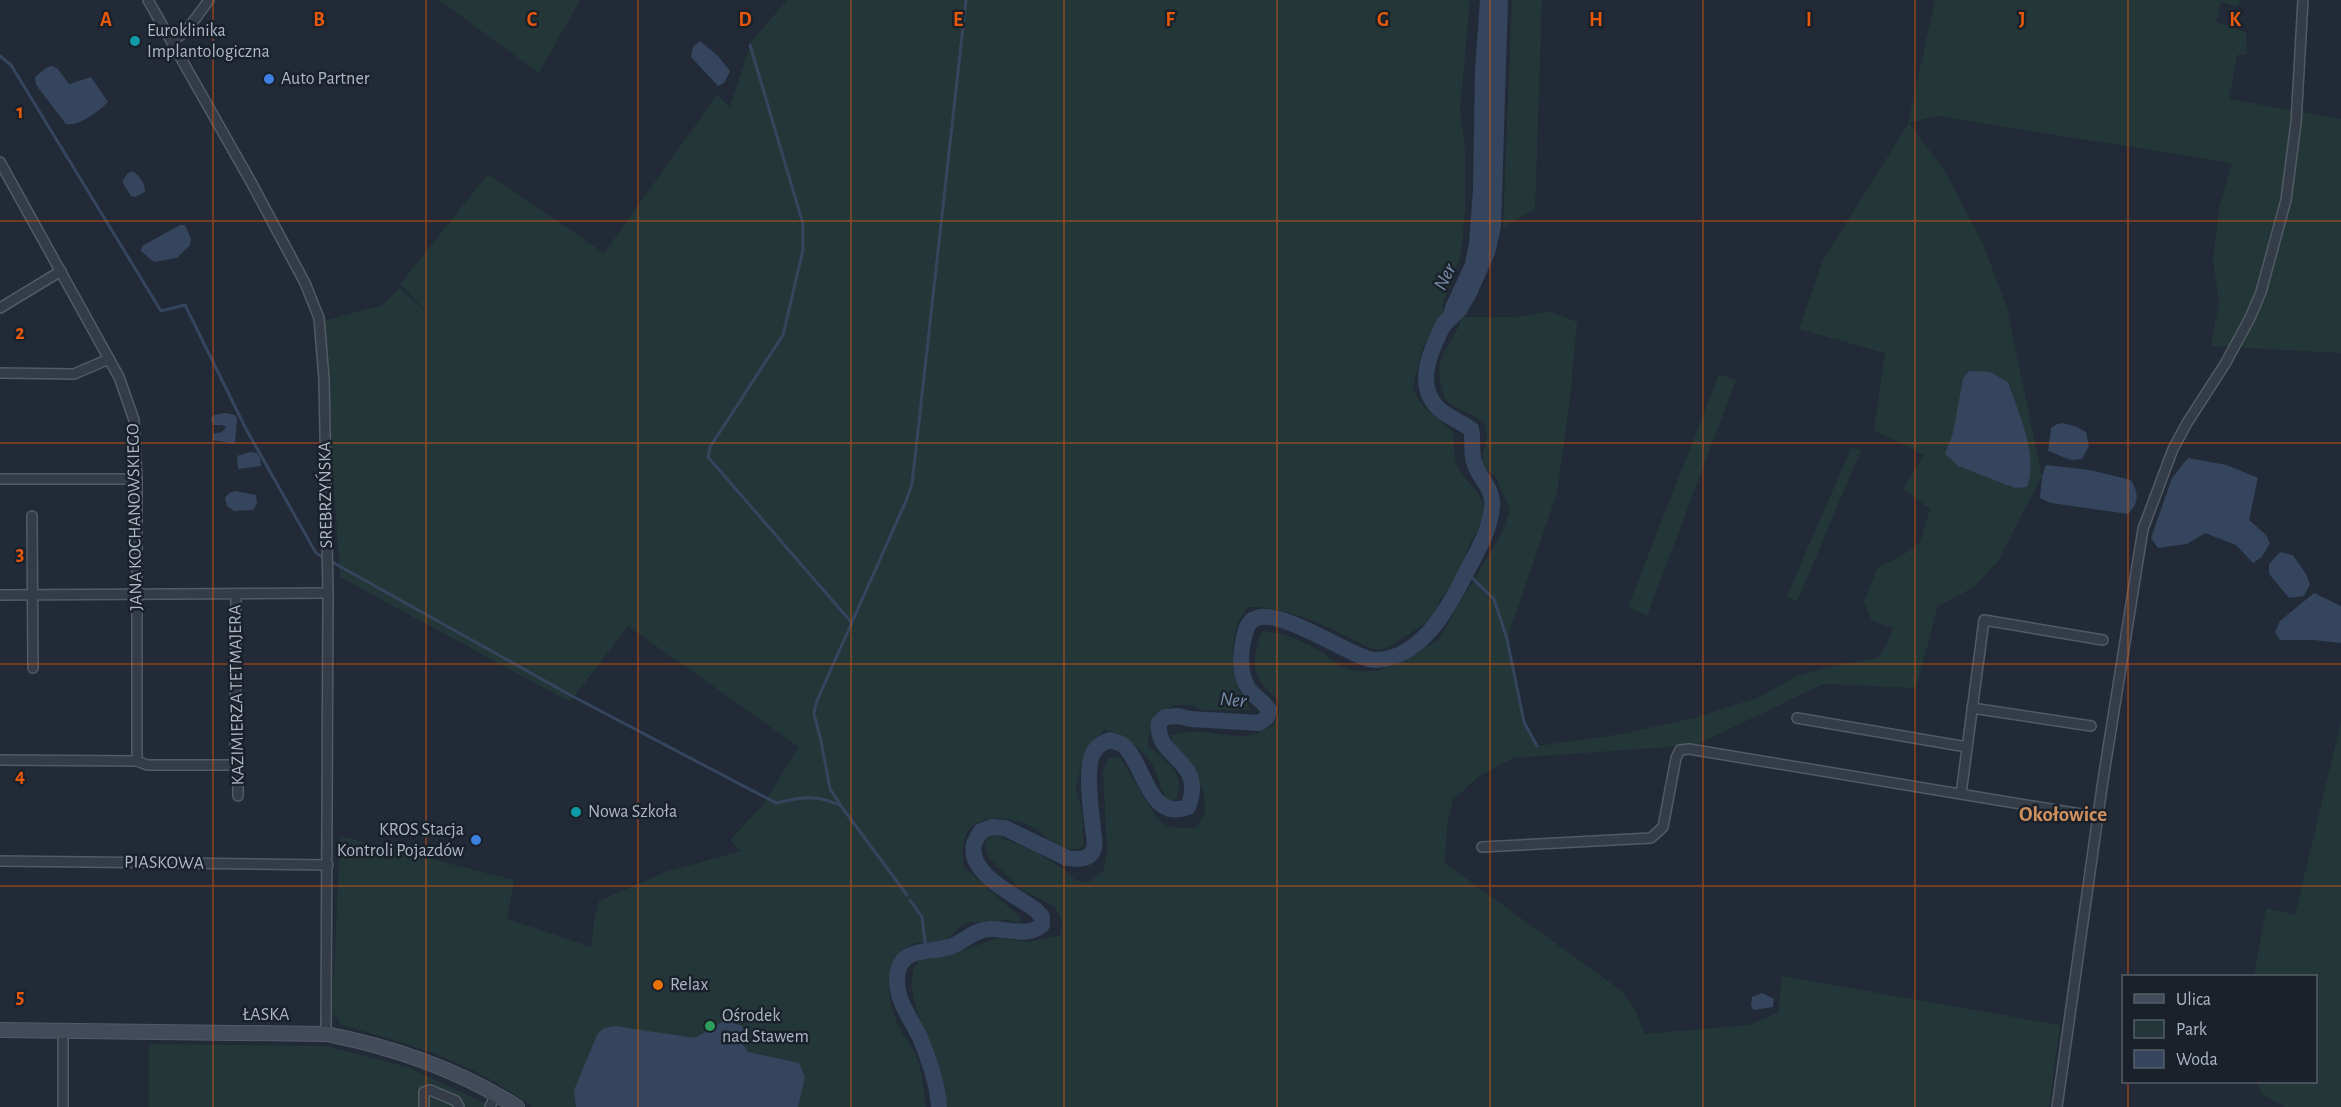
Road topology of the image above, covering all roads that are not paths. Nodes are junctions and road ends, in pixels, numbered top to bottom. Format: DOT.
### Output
graph roads {
  1 [pos="148,0"];
  2 [pos="209,0"];
  3 [pos="2303,0"];
  4 [pos="172,42"];
  5 [pos="0,162"];
  6 [pos="4,178"];
  7 [pos="61,271"];
  8 [pos="0,308"];
  9 [pos="109,359"];
  10 [pos="0,373"];
  11 [pos="0,479"];
  12 [pos="137,479"];
  13 [pos="32,516"];
  14 [pos="328,593"];
  15 [pos="236,594"];
  16 [pos="0,595"];
  17 [pos="32,595"];
  18 [pos="137,595"];
  19 [pos="2103,640"];
  20 [pos="33,668"];
  21 [pos="1972,708"];
  22 [pos="1797,718"];
  23 [pos="2091,726"];
  24 [pos="1967,747"];
  25 [pos="0,760"];
  26 [pos="136,761"];
  27 [pos="235,765"];
  28 [pos="1961,794"];
  29 [pos="238,796"];
  30 [pos="2099,817"];
  31 [pos="1482,847"];
  32 [pos="0,861"];
  33 [pos="328,865"];
  34 [pos="0,1030"];
  35 [pos="63,1031"];
  36 [pos="326,1034"];
  37 [pos="493,1100"];
  38 [pos="63,1107"];
  39 [pos="424,1107"];
  40 [pos="459,1107"];
  41 [pos="517,1107"];
  42 [pos="2057,1107"];
  1 -- 4 [label="street, SREBRZYŃSKA"];
  2 -- 4 [label="street"];
  3 -- 30 [label="street"];
  4 -- 14 [label="street, SREBRZYŃSKA"];
  5 -- 6 [label="street, JANA KOCHANOWSKIEGO"];
  6 -- 7 [label="street, JANA KOCHANOWSKIEGO"];
  7 -- 8 [label="street"];
  7 -- 9 [label="street, JANA KOCHANOWSKIEGO"];
  9 -- 10 [label="street"];
  9 -- 12 [label="street, JANA KOCHANOWSKIEGO"];
  11 -- 12 [label="street"];
  12 -- 18 [label="street, JANA KOCHANOWSKIEGO"];
  13 -- 17 [label="street"];
  14 -- 15 [label="street"];
  14 -- 33 [label="street, SREBRZYŃSKA"];
  15 -- 18 [label="street"];
  15 -- 27 [label="street, KAZIMIERZA TETMAJERA"];
  16 -- 17 [label="street"];
  17 -- 18 [label="street"];
  17 -- 20 [label="street"];
  18 -- 26 [label="street, JANA KOCHANOWSKIEGO"];
  19 -- 21 [label="street"];
  21 -- 23 [label="street"];
  21 -- 24 [label="street"];
  22 -- 24 [label="street"];
  24 -- 28 [label="street"];
  25 -- 26 [label="street"];
  26 -- 27 [label="street"];
  27 -- 29 [label="street, KAZIMIERZA TETMAJERA"];
  28 -- 30 [label="street"];
  28 -- 31 [label="street"];
  30 -- 42 [label="street"];
  32 -- 33 [label="street, PIASKOWA"];
  33 -- 36 [label="street, SREBRZYŃSKA"];
  34 -- 35 [label="main road, ŁASKA"];
  35 -- 36 [label="main road, ŁASKA"];
  35 -- 38 [label="street"];
  36 -- 37 [label="main road, ŁASKA"];
  37 -- 41 [label="main road, ŁASKA"];
  39 -- 40 [label="street"];
}
